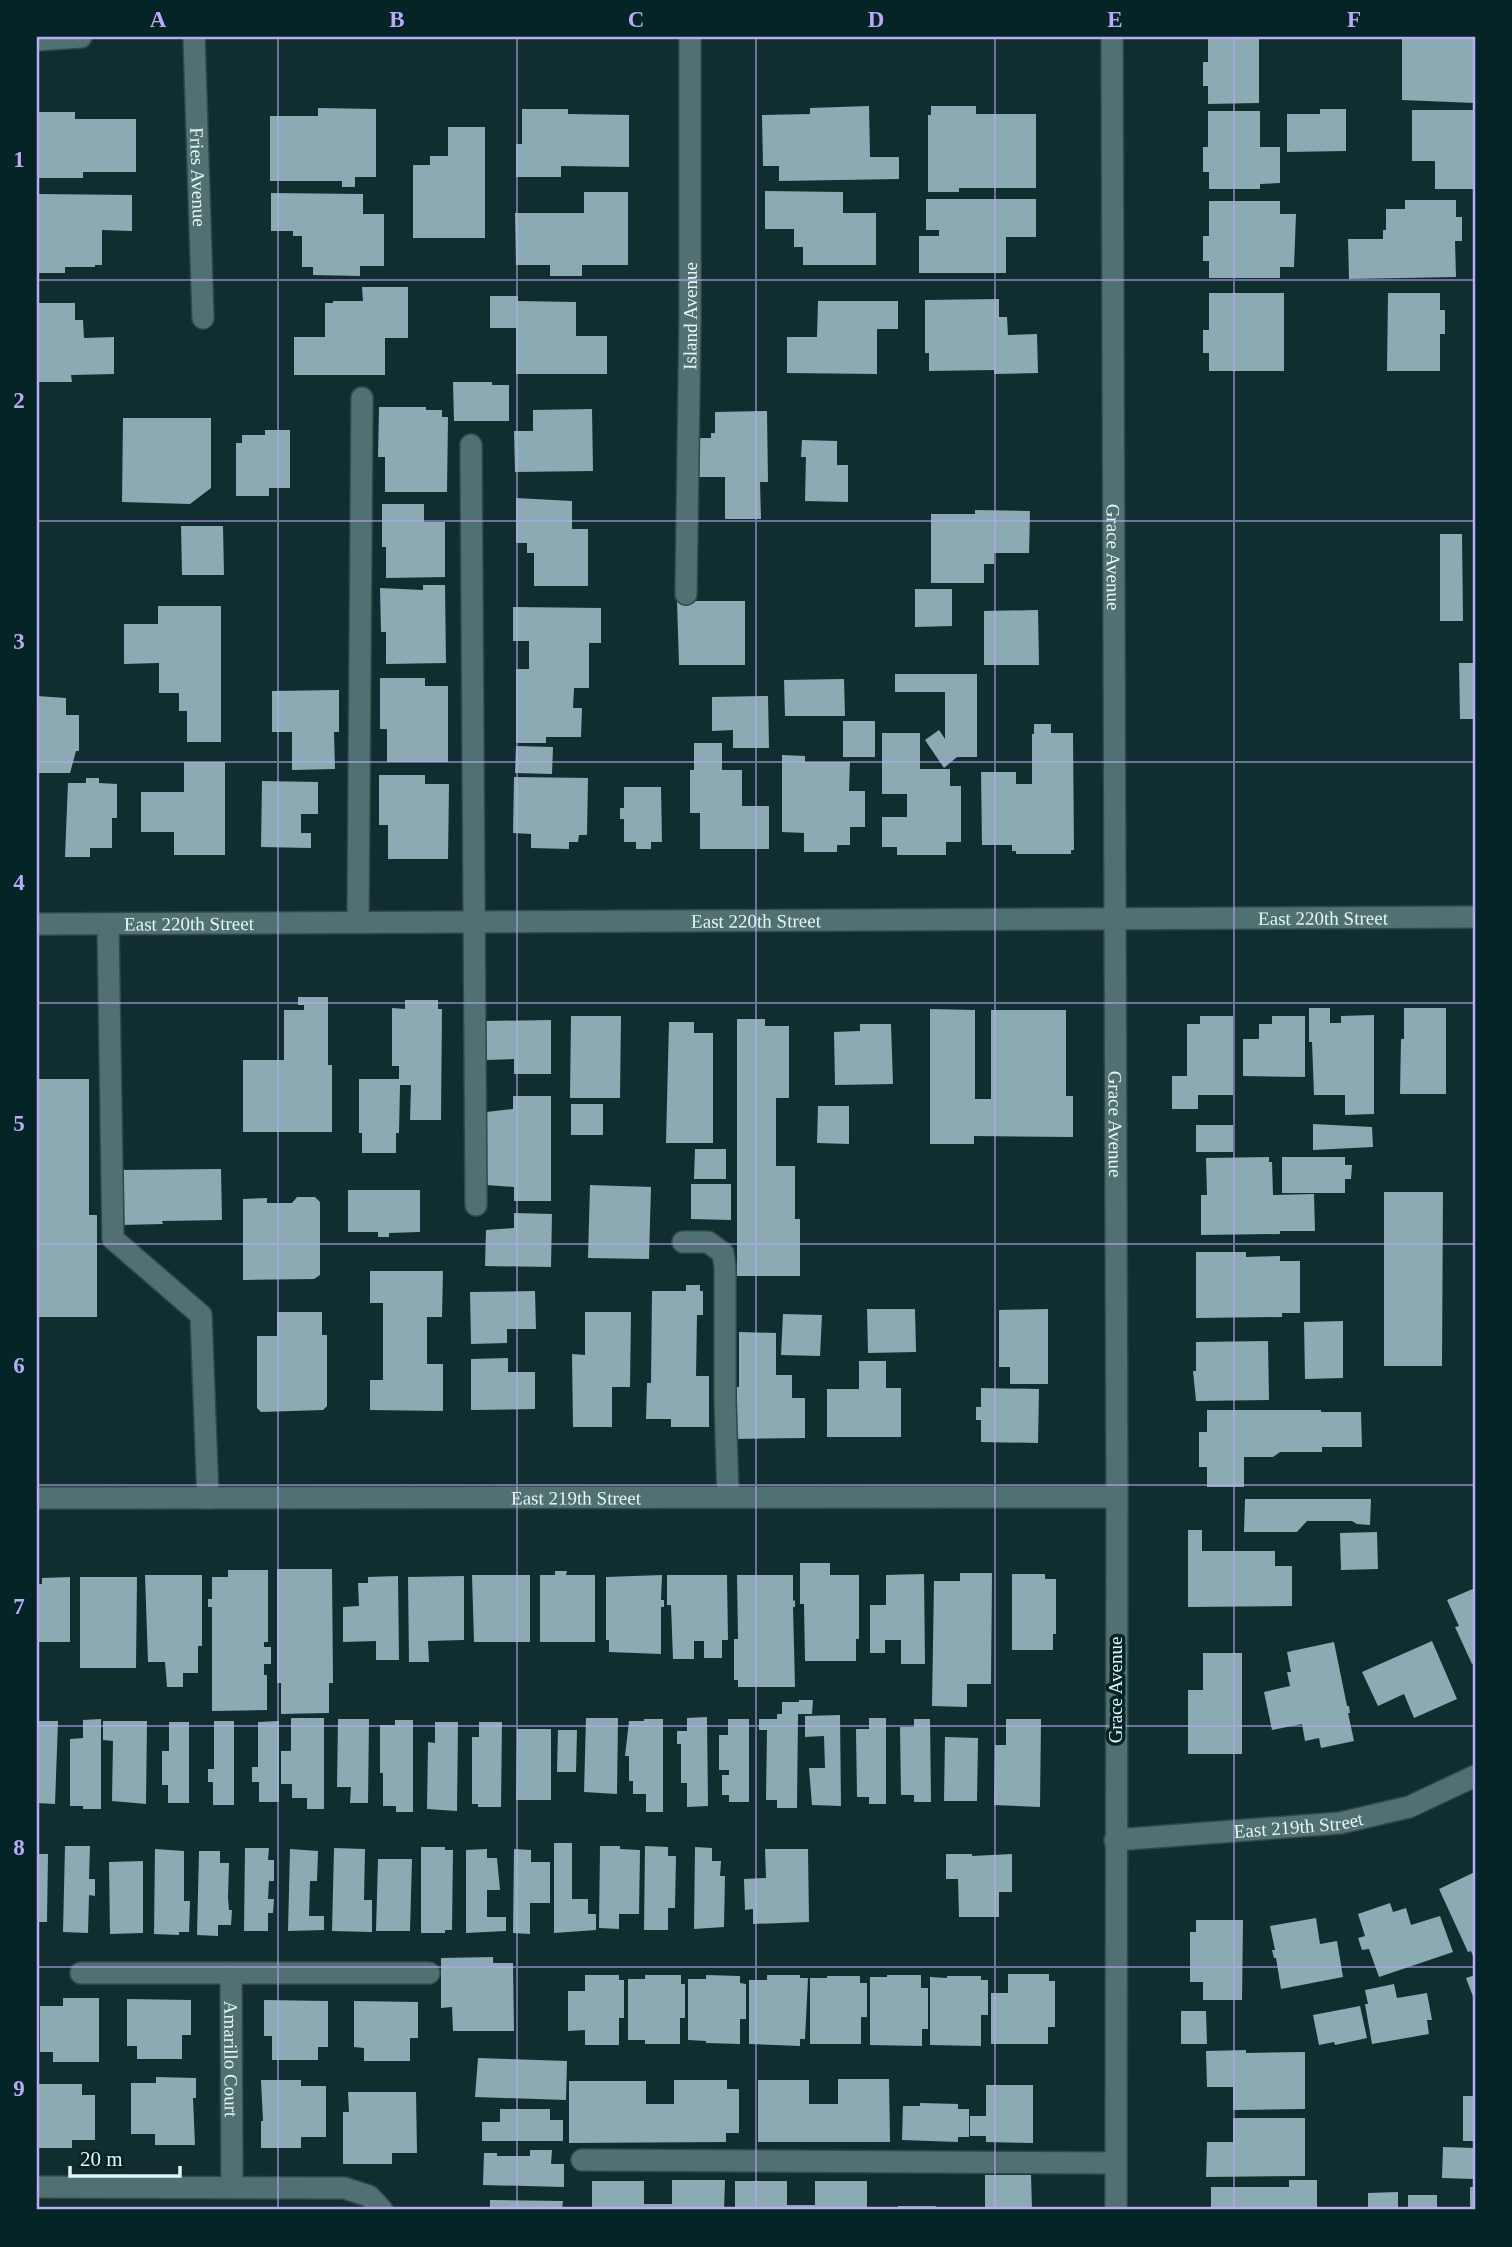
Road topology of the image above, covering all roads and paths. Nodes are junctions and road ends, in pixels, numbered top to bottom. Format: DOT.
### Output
graph roads {
  1 [pos="80,37"];
  2 [pos="194,37"];
  3 [pos="690,37"];
  4 [pos="1112,37"];
  5 [pos="37,40"];
  6 [pos="203,318"];
  7 [pos="362,398"];
  8 [pos="471,445"];
  9 [pos="686,594"];
  10 [pos="1475,917"];
  11 [pos="1115,918"];
  12 [pos="472,921"];
  13 [pos="358,922"];
  14 [pos="37,924"];
  15 [pos="108,924"];
  16 [pos="475,1205"];
  17 [pos="683,1242"];
  18 [pos="728,1497"];
  19 [pos="1117,1497"];
  20 [pos="37,1498"];
  21 [pos="208,1498"];
  22 [pos="1475,1776"];
  23 [pos="1115,1840"];
  24 [pos="80,1973"];
  25 [pos="231,1973"];
  26 [pos="429,1973"];
  27 [pos="583,2160"];
  28 [pos="1116,2163"];
  29 [pos="37,2187"];
  30 [pos="232,2187"];
  31 [pos="382,2210"];
  32 [pos="1116,2210"];
  1 -- 5 [label="street"];
  2 -- 6 [label="street, Fries Avenue"];
  3 -- 9 [label="street, Island Avenue"];
  4 -- 11 [label="street, Grace Avenue"];
  7 -- 13 [label="street"];
  8 -- 12 [label="street"];
  10 -- 11 [label="street, East 220th Street"];
  11 -- 12 [label="street, East 220th Street"];
  11 -- 19 [label="street, Grace Avenue"];
  12 -- 13 [label="street, East 220th Street"];
  12 -- 16 [label="street"];
  13 -- 15 [label="street, East 220th Street"];
  14 -- 15 [label="street, East 220th Street"];
  15 -- 21 [label="street"];
  17 -- 18 [label="street"];
  18 -- 19 [label="street, East 219th Street"];
  18 -- 21 [label="street, East 219th Street"];
  19 -- 23 [label="street, Grace Avenue"];
  20 -- 21 [label="street, East 219th Street"];
  22 -- 23 [label="street, East 219th Street"];
  23 -- 28 [label="street, Grace Avenue"];
  24 -- 25 [label="street"];
  25 -- 26 [label="street"];
  25 -- 30 [label="street, Amarillo Court"];
  27 -- 28 [label="street"];
  28 -- 32 [label="street, Grace Avenue"];
  29 -- 30 [label="street"];
  30 -- 31 [label="street"];
}
